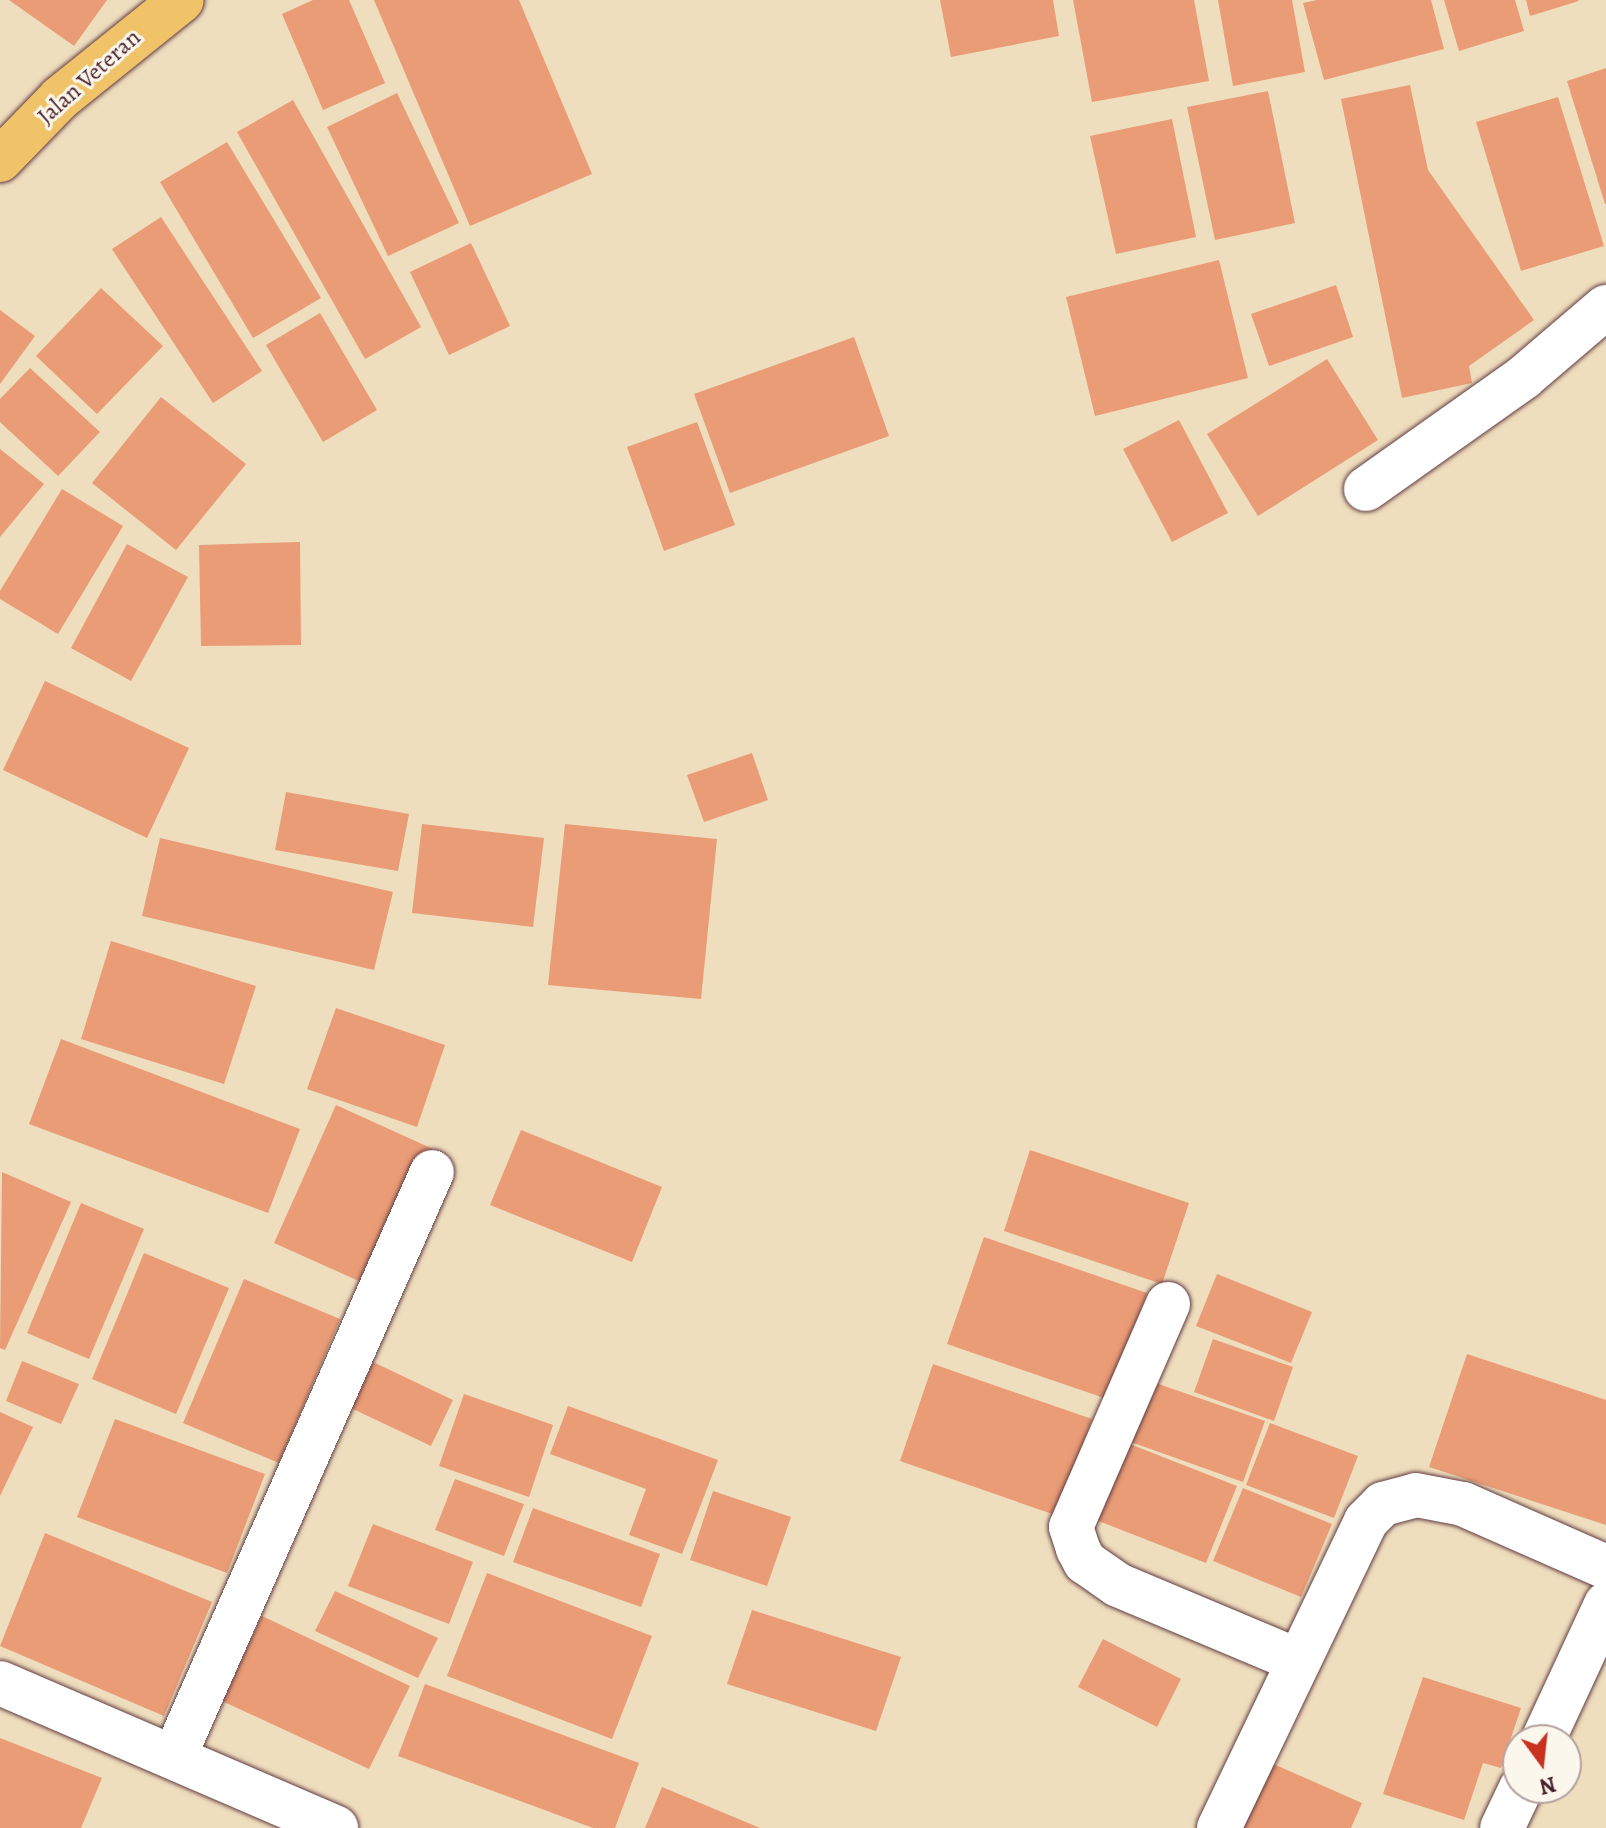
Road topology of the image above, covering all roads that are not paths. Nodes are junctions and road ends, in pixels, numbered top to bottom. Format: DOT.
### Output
graph roads {
  1 [pos="182,0"];
  2 [pos="0,160"];
  3 [pos="1606,307"];
  4 [pos="1366,489"];
  5 [pos="432,1172"];
  6 [pos="1168,1304"];
  7 [pos="1606,1567"];
  8 [pos="1606,1604"];
  9 [pos="1296,1660"];
  10 [pos="0,1683"];
  11 [pos="1550,1724"];
  12 [pos="175,1755"];
  13 [pos="1513,1804"];
  14 [pos="336,1828"];
  15 [pos="1219,1828"];
  16 [pos="1502,1828"];
  1 -- 2 [label="highway, Jalan Veteran"];
  3 -- 4 [label="street"];
  5 -- 12 [label="street"];
  6 -- 9 [label="street"];
  7 -- 9 [label="street"];
  8 -- 11 [label="street"];
  9 -- 15 [label="street"];
  10 -- 12 [label="street"];
  12 -- 14 [label="street"];
  13 -- 16 [label="street"];
}
